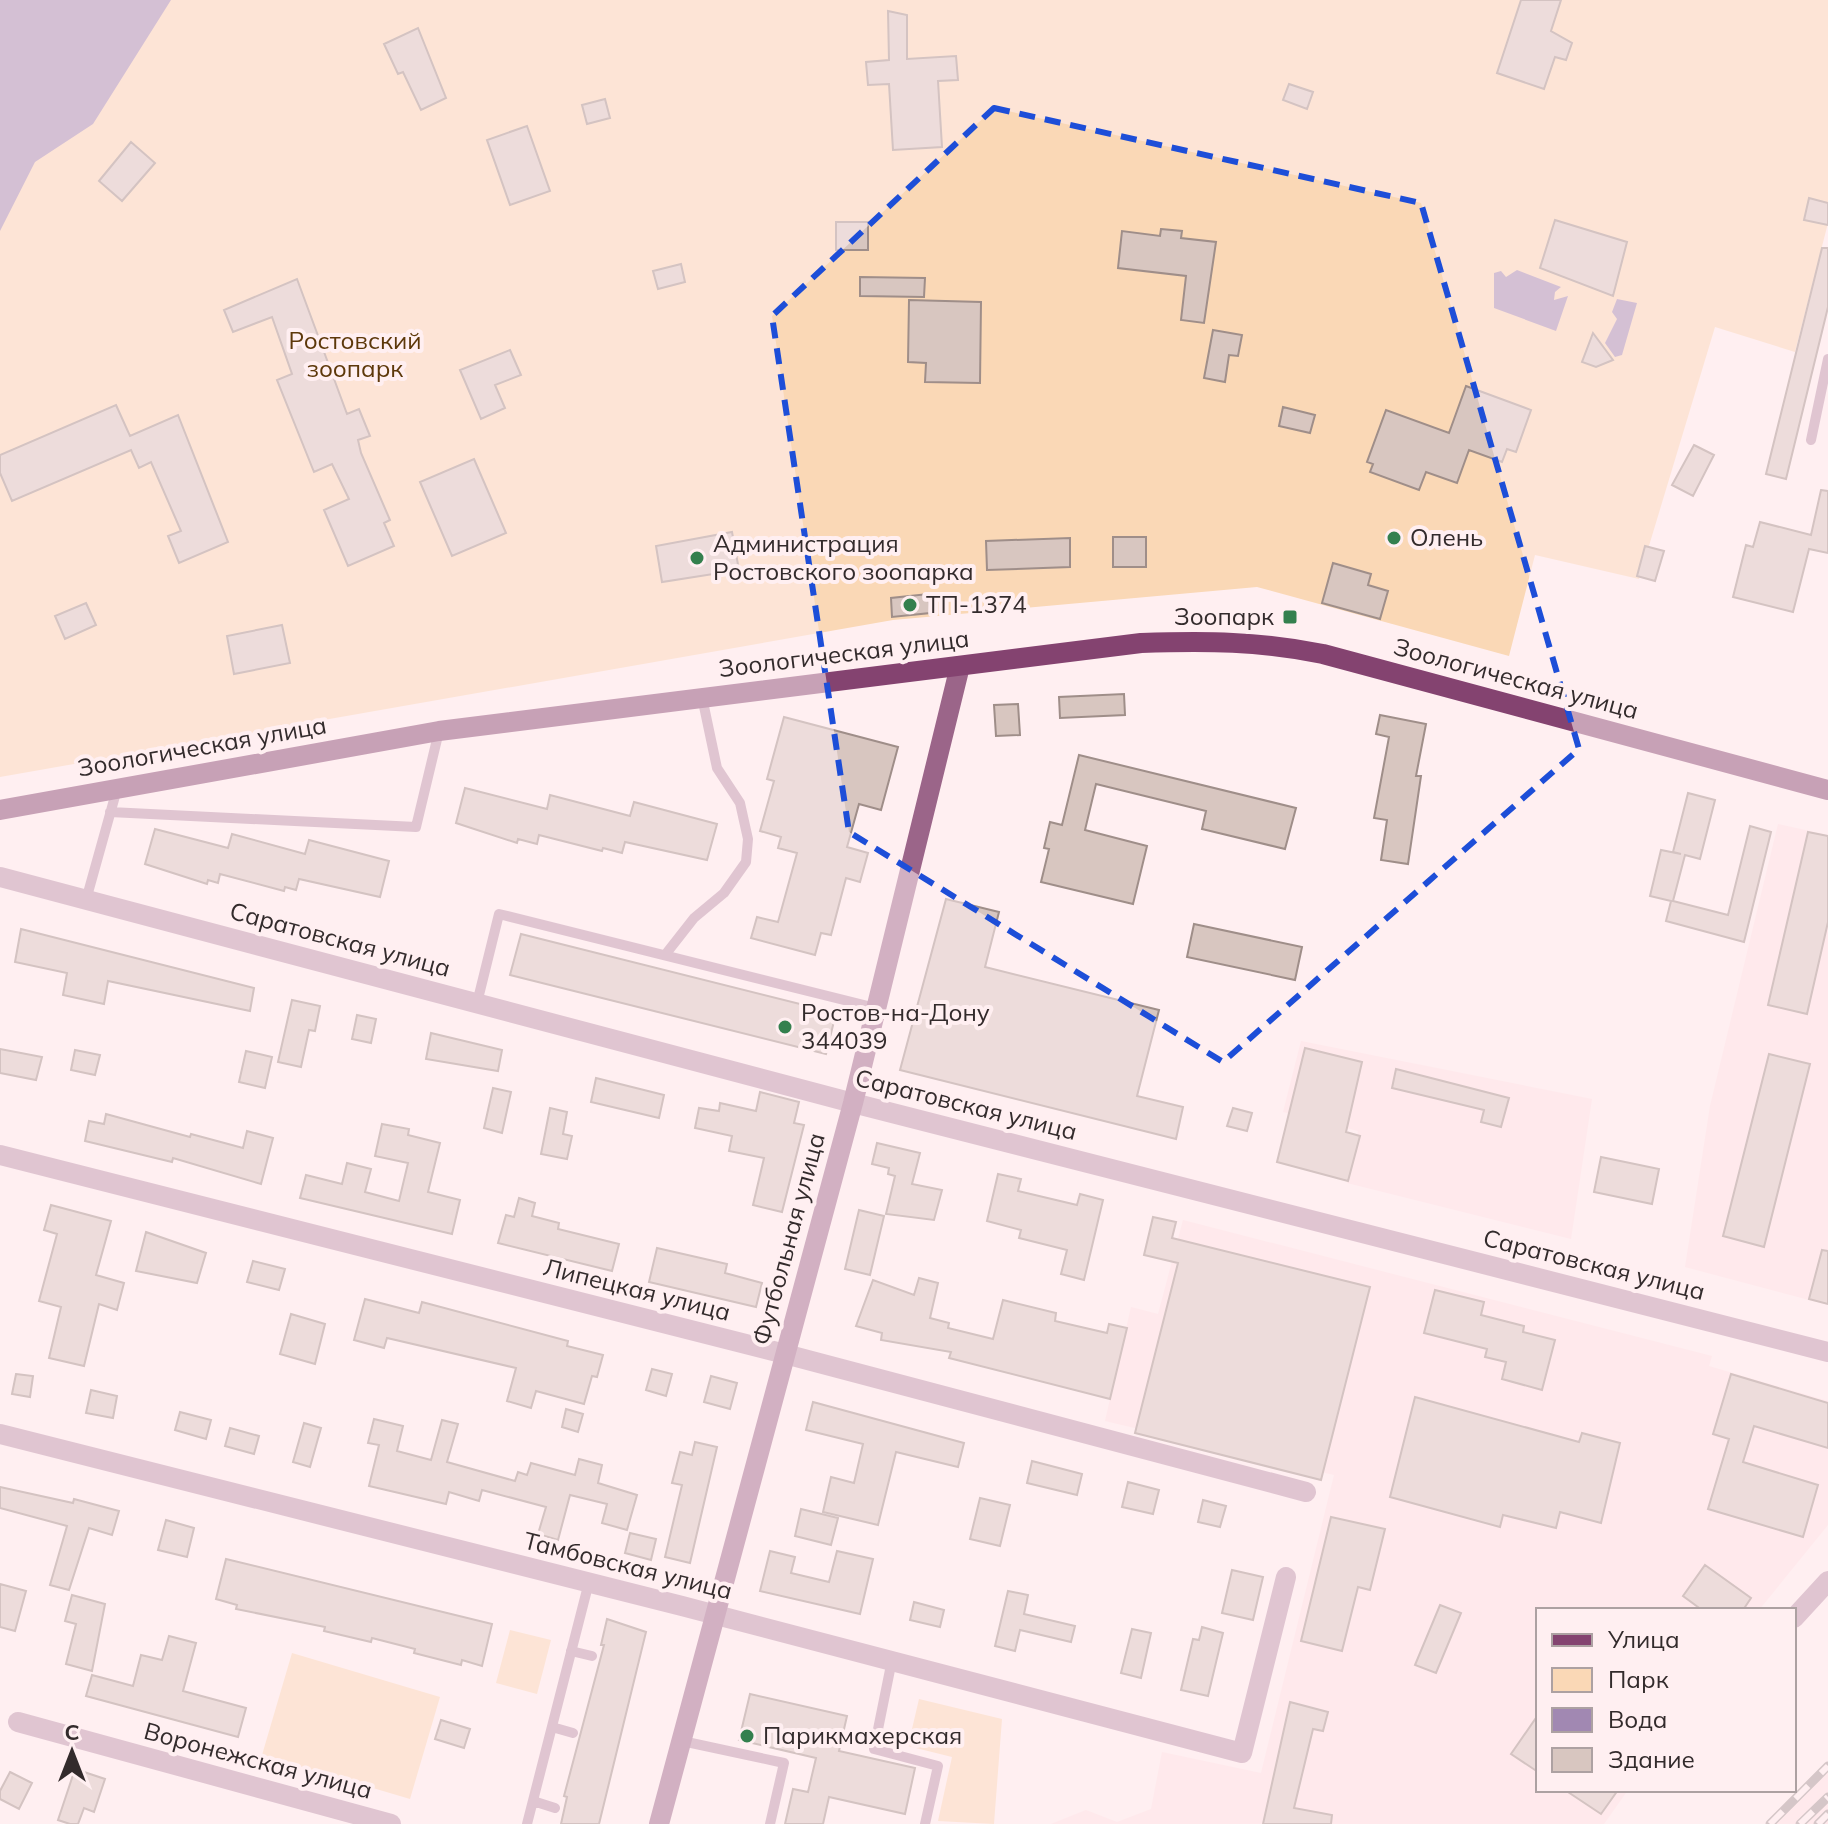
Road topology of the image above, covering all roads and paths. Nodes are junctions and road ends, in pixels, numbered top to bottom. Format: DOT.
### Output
graph roads {
  1 [pos="1828,359"];
  2 [pos="1811,440"];
  3 [pos="960,666"];
  4 [pos="702,697"];
  5 [pos="439,731"];
  6 [pos="117,789"];
  7 [pos="1828,790"];
  8 [pos="0,810"];
  9 [pos="110,812"];
  10 [pos="0,877"];
  11 [pos="86,900"];
  12 [pos="665,955"];
  13 [pos="477,1003"];
  14 [pos="876,1008"];
  15 [pos="853,1103"];
  16 [pos="0,1155"];
  17 [pos="1828,1352"];
  18 [pos="785,1354"];
  19 [pos="0,1434"];
  20 [pos="1306,1492"];
  21 [pos="1286,1577"];
  22 [pos="1828,1581"];
  23 [pos="589,1582"];
  24 [pos="716,1614"];
  25 [pos="1796,1616"];
  26 [pos="571,1651"];
  27 [pos="592,1656"];
  28 [pos="892,1660"];
  29 [pos="18,1722"];
  30 [pos="552,1727"];
  31 [pos="573,1733"];
  32 [pos="682,1741"];
  33 [pos="533,1801"];
  34 [pos="555,1808"];
  35 [pos="391,1824"];
  36 [pos="527,1824"];
  37 [pos="659,1824"];
  38 [pos="770,1824"];
  39 [pos="925,1824"];
  1 -- 2 [label="lane"];
  3 -- 4 [label="main road, Зоологическая улица"];
  3 -- 7 [label="main road, Зоологическая улица"];
  3 -- 14 [label="main road, Футбольная улица"];
  4 -- 5 [label="main road, Зоологическая улица"];
  4 -- 12 [label="lane"];
  5 -- 6 [label="main road, Зоологическая улица"];
  5 -- 9 [label="lane"];
  6 -- 8 [label="main road, Зоологическая улица"];
  6 -- 9 [label="lane"];
  9 -- 11 [label="lane"];
  10 -- 11 [label="street, Саратовская улица"];
  11 -- 13 [label="street, Саратовская улица"];
  12 -- 13 [label="lane"];
  12 -- 14 [label="lane"];
  13 -- 15 [label="street, Саратовская улица"];
  14 -- 15 [label="main road, Футбольная улица"];
  15 -- 17 [label="street, Саратовская улица"];
  15 -- 18 [label="main road, Футбольная улица"];
  16 -- 18 [label="street, Липецкая улица"];
  18 -- 20 [label="street, Липецкая улица"];
  18 -- 24 [label="main road, Футбольная улица"];
  19 -- 23 [label="street, Тамбовская улица"];
  21 -- 28 [label="street, Тамбовская улица"];
  22 -- 25 [label="street"];
  23 -- 24 [label="street, Тамбовская улица"];
  23 -- 26 [label="lane"];
  24 -- 28 [label="street, Тамбовская улица"];
  24 -- 32 [label="main road, Футбольная улица"];
  26 -- 27 [label="lane"];
  26 -- 30 [label="lane"];
  28 -- 39 [label="lane"];
  29 -- 35 [label="street, Воронежская улица"];
  30 -- 31 [label="lane"];
  30 -- 33 [label="lane"];
  32 -- 37 [label="main road, Футбольная улица"];
  32 -- 38 [label="lane"];
  33 -- 34 [label="lane"];
  33 -- 36 [label="lane"];
}
